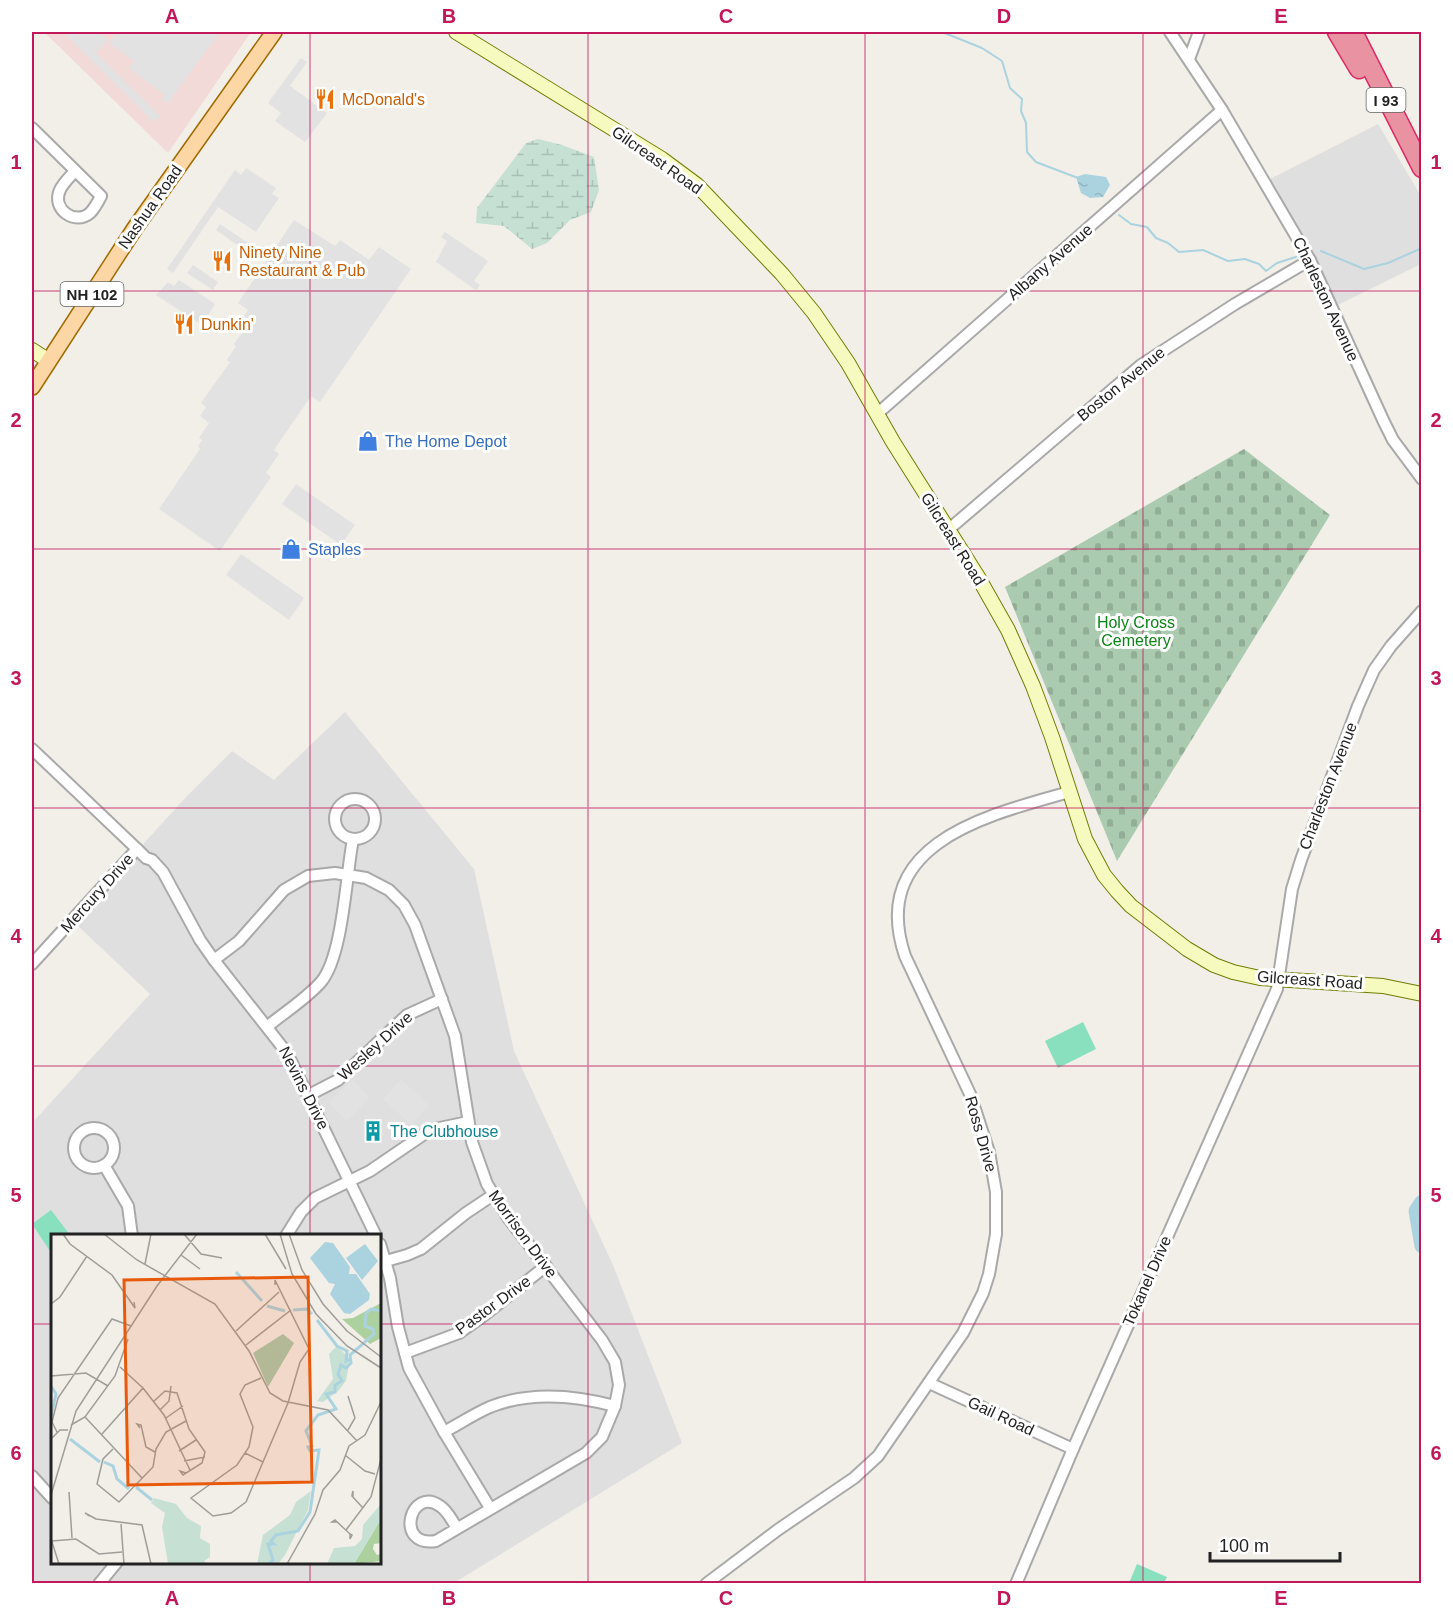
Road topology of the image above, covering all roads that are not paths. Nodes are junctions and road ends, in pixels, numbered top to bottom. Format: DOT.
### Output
graph roads {
  1 [pos="274,32"];
  2 [pos="456,32"];
  3 [pos="1170,32"];
  4 [pos="1199,32"];
  5 [pos="1337,32"];
  6 [pos="1353,32"];
  7 [pos="1189,59"];
  8 [pos="1222,110"];
  9 [pos="32,128"];
  10 [pos="1418,162"];
  11 [pos="75,171"];
  12 [pos="1310,260"];
  13 [pos="32,350"];
  14 [pos="49,361"];
  15 [pos="34,377"];
  16 [pos="877,414"];
  17 [pos="1422,479"];
  18 [pos="948,530"];
  19 [pos="1422,611"];
  20 [pos="32,749"];
  21 [pos="1069,792"];
  22 [pos="352,839"];
  23 [pos="137,849"];
  24 [pos="347,874"];
  25 [pos="214,960"];
  26 [pos="32,964"];
  27 [pos="1279,979"];
  28 [pos="1422,994"];
  29 [pos="442,999"];
  30 [pos="268,1026"];
  31 [pos="309,1095"];
  32 [pos="468,1122"];
  33 [pos="104,1166"];
  34 [pos="351,1181"];
  35 [pos="493,1195"];
  36 [pos="132,1234"];
  37 [pos="287,1234"];
  38 [pos="375,1234"];
  39 [pos="381,1247"];
  40 [pos="386,1261"];
  41 [pos="546,1266"];
  42 [pos="405,1353"];
  43 [pos="929,1383"];
  44 [pos="615,1406"];
  45 [pos="444,1432"];
  46 [pos="1072,1449"];
  47 [pos="32,1476"];
  48 [pos="51,1497"];
  49 [pos="490,1508"];
  50 [pos="457,1528"];
  51 [pos="115,1564"];
  52 [pos="99,1584"];
  53 [pos="706,1584"];
  54 [pos="1016,1584"];
  1 -- 14 [label="main road, Nashua Road / NH 102"];
  2 -- 16 [label="street, Gilcreast Road"];
  3 -- 7 [label="street, Charleston Avenue"];
  4 -- 7 [label="street"];
  5 -- 10 [label="highway"];
  6 -- 10 [label="highway, I 93"];
  7 -- 8 [label="street, Charleston Avenue"];
  8 -- 12 [label="street, Charleston Avenue"];
  8 -- 16 [label="street, Albany Avenue"];
  9 -- 11 [label="street"];
  11 -- 11 [label="street"];
  12 -- 17 [label="street, Charleston Avenue"];
  12 -- 18 [label="street, Boston Avenue"];
  13 -- 14 [label="street"];
  14 -- 15 [label="main road, Nashua Road / NH 102"];
  16 -- 18 [label="street, Gilcreast Road"];
  18 -- 21 [label="street, Gilcreast Road"];
  19 -- 27 [label="street, Charleston Avenue"];
  20 -- 23 [label="street, Mercury Drive"];
  21 -- 27 [label="street, Gilcreast Road"];
  21 -- 43 [label="street, Ross Drive"];
  22 -- 24 [label="street"];
  23 -- 25 [label="street, Nevins Drive"];
  23 -- 26 [label="street, Mercury Drive"];
  24 -- 25 [label="street, Morrison Drive"];
  24 -- 29 [label="street, Morrison Drive"];
  24 -- 30 [label="street"];
  25 -- 30 [label="street, Nevins Drive"];
  27 -- 28 [label="street, Gilcreast Road"];
  27 -- 46 [label="street, Tokanel Drive"];
  29 -- 31 [label="street, Wesley Drive"];
  29 -- 32 [label="street, Morrison Drive"];
  30 -- 31 [label="street, Nevins Drive"];
  31 -- 34 [label="street, Nevins Drive"];
  32 -- 34 [label="street"];
  32 -- 35 [label="street, Morrison Drive"];
  33 -- 36 [label="street"];
  34 -- 37 [label="street"];
  34 -- 38 [label="street, Nevins Drive"];
  35 -- 40 [label="street"];
  35 -- 41 [label="street, Morrison Drive"];
  39 -- 40 [label="street"];
  40 -- 42 [label="street"];
  41 -- 42 [label="street, Pastor Drive"];
  41 -- 44 [label="street, Morrison Drive"];
  42 -- 45 [label="street"];
  43 -- 46 [label="street, Gail Road"];
  43 -- 53 [label="street, Ross Drive"];
  44 -- 45 [label="street"];
  44 -- 49 [label="street, Morrison Drive"];
  45 -- 49 [label="street"];
  46 -- 54 [label="street, Tokanel Drive"];
  47 -- 48 [label="street"];
  49 -- 50 [label="street, Morrison Drive"];
  50 -- 50 [label="street, Morrison Drive"];
  51 -- 52 [label="street"];
}
